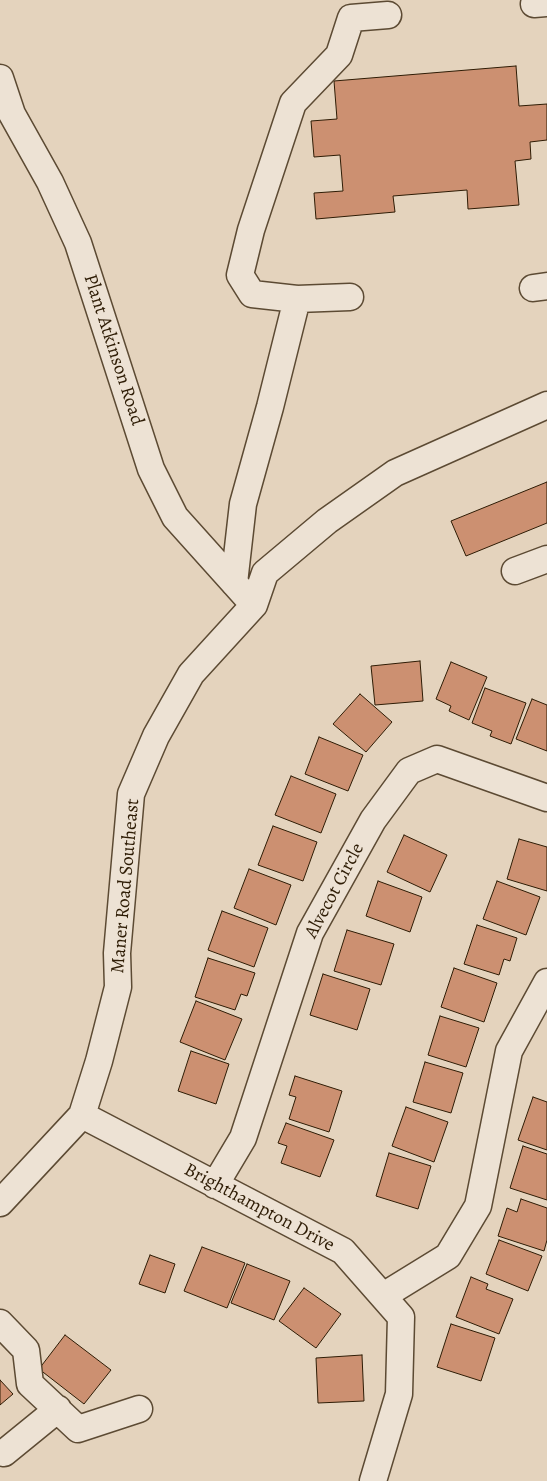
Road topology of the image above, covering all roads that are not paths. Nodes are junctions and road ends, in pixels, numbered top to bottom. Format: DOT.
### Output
graph roads {
  1 [pos="388,15"];
  2 [pos="0,78"];
  3 [pos="350,297"];
  4 [pos="297,299"];
  5 [pos="547,405"];
  6 [pos="547,559"];
  7 [pos="515,571"];
  8 [pos="234,583"];
  9 [pos="254,605"];
  10 [pos="547,798"];
  11 [pos="547,982"];
  12 [pos="82,1115"];
  13 [pos="215,1184"];
  14 [pos="0,1203"];
  15 [pos="383,1296"];
  16 [pos="0,1323"];
  17 [pos="58,1409"];
  18 [pos="139,1410"];
  19 [pos="4,1454"];
  20 [pos="373,1481"];
  1 -- 4 [label="street"];
  2 -- 8 [label="street, Plant Atkinson Road"];
  3 -- 4 [label="street"];
  4 -- 8 [label="street"];
  5 -- 9 [label="street, Maner Road Southeast"];
  6 -- 7 [label="street"];
  8 -- 9 [label="street, Plant Atkinson Road"];
  9 -- 12 [label="street, Maner Road Southeast"];
  10 -- 13 [label="street, Alvecot Circle"];
  11 -- 15 [label="street"];
  12 -- 13 [label="street, Brighthampton Drive"];
  12 -- 14 [label="street, Maner Road Southeast"];
  13 -- 15 [label="street, Brighthampton Drive"];
  15 -- 20 [label="street, Brighthampton Drive"];
  16 -- 17 [label="street"];
  17 -- 18 [label="street"];
  17 -- 19 [label="street"];
}
